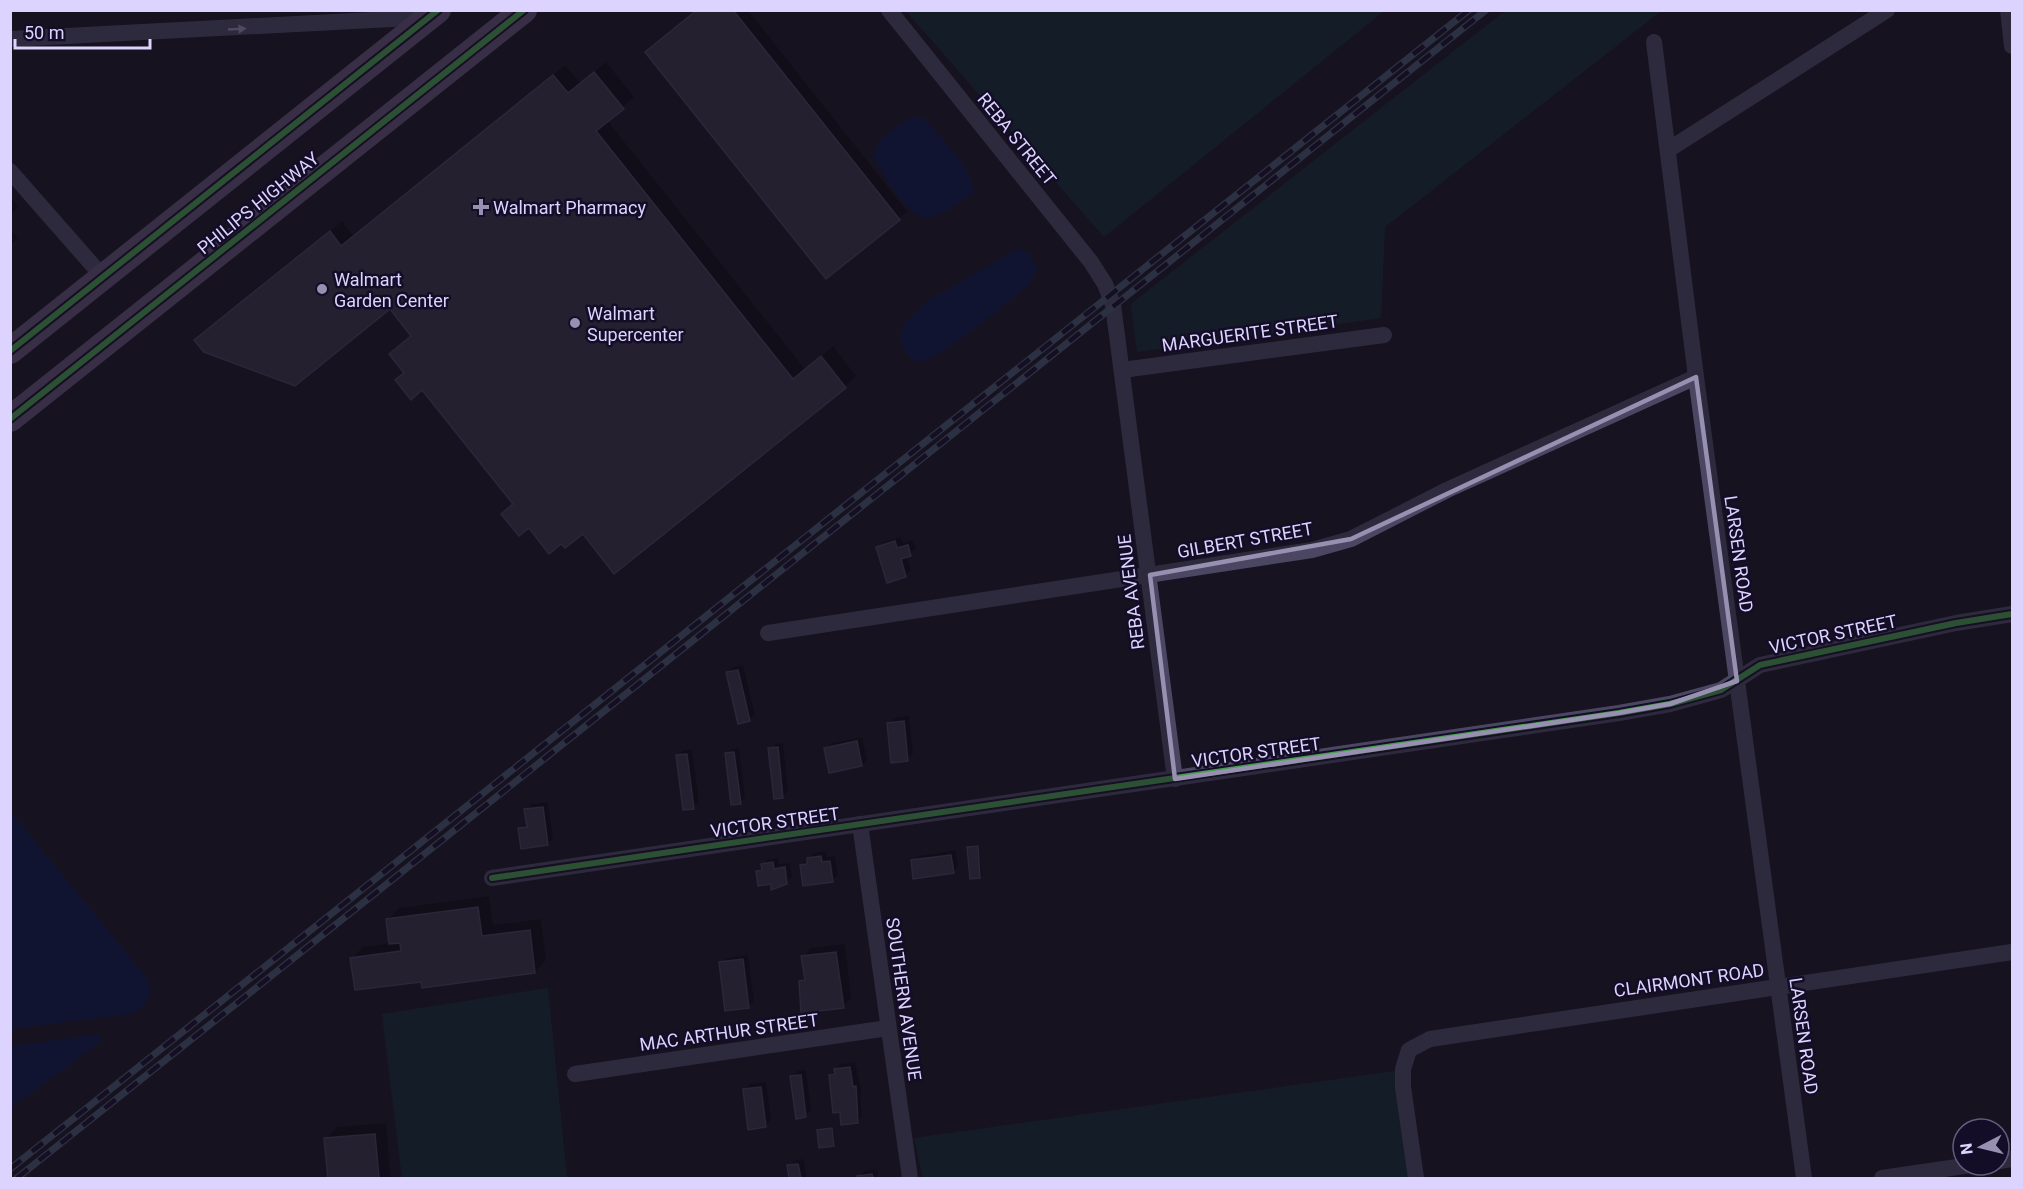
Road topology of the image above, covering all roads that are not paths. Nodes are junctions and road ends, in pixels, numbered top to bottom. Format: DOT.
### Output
graph roads {
  1 [pos="524,10"];
  2 [pos="889,10"];
  3 [pos="1887,10"];
  4 [pos="2008,10"];
  5 [pos="431,13"];
  6 [pos="10,39"];
  7 [pos="1654,42"];
  8 [pos="2013,46"];
  9 [pos="1668,150"];
  10 [pos="10,171"];
  11 [pos="103,277"];
  12 [pos="1109,294"];
  13 [pos="1384,335"];
  14 [pos="10,351"];
  15 [pos="1122,370"];
  16 [pos="1696,377"];
  17 [pos="10,420"];
  18 [pos="1150,575"];
  19 [pos="2013,614"];
  20 [pos="768,633"];
  21 [pos="1737,681"];
  22 [pos="1175,779"];
  23 [pos="860,824"];
  24 [pos="492,878"];
  25 [pos="2013,952"];
  26 [pos="1778,987"];
  27 [pos="888,1028"];
  28 [pos="575,1074"];
  29 [pos="1951,1168"];
  30 [pos="910,1179"];
  31 [pos="1416,1179"];
  32 [pos="1804,1179"];
  33 [pos="1882,1179"];
  1 -- 17 [label="main road, PHILIPS HIGHWAY"];
  2 -- 12 [label="street, REBA STREET"];
  3 -- 9 [label="street"];
  4 -- 8 [label="street"];
  6 -- 5 [label="street, one-way"];
  5 -- 11 [label="main road"];
  7 -- 9 [label="street, LARSEN ROAD"];
  9 -- 16 [label="street, LARSEN ROAD"];
  10 -- 11 [label="street"];
  11 -- 14 [label="main road"];
  12 -- 15 [label="street, REBA AVENUE"];
  13 -- 15 [label="street, MARGUERITE STREET"];
  15 -- 18 [label="street, REBA AVENUE"];
  16 -- 18 [label="street, GILBERT STREET"];
  16 -- 21 [label="street, LARSEN ROAD"];
  18 -- 20 [label="street, GILBERT STREET"];
  18 -- 22 [label="street, REBA AVENUE"];
  19 -- 21 [label="street, VICTOR STREET"];
  21 -- 22 [label="street, VICTOR STREET"];
  21 -- 26 [label="street, LARSEN ROAD"];
  22 -- 23 [label="street, VICTOR STREET"];
  23 -- 24 [label="street, VICTOR STREET"];
  23 -- 27 [label="street, SOUTHERN AVENUE"];
  25 -- 26 [label="street, CLAIRMONT ROAD"];
  26 -- 31 [label="street, CLAIRMONT ROAD"];
  26 -- 32 [label="street, LARSEN ROAD"];
  27 -- 28 [label="street, MAC ARTHUR STREET"];
  27 -- 30 [label="street, SOUTHERN AVENUE"];
  29 -- 33 [label="street"];
}
